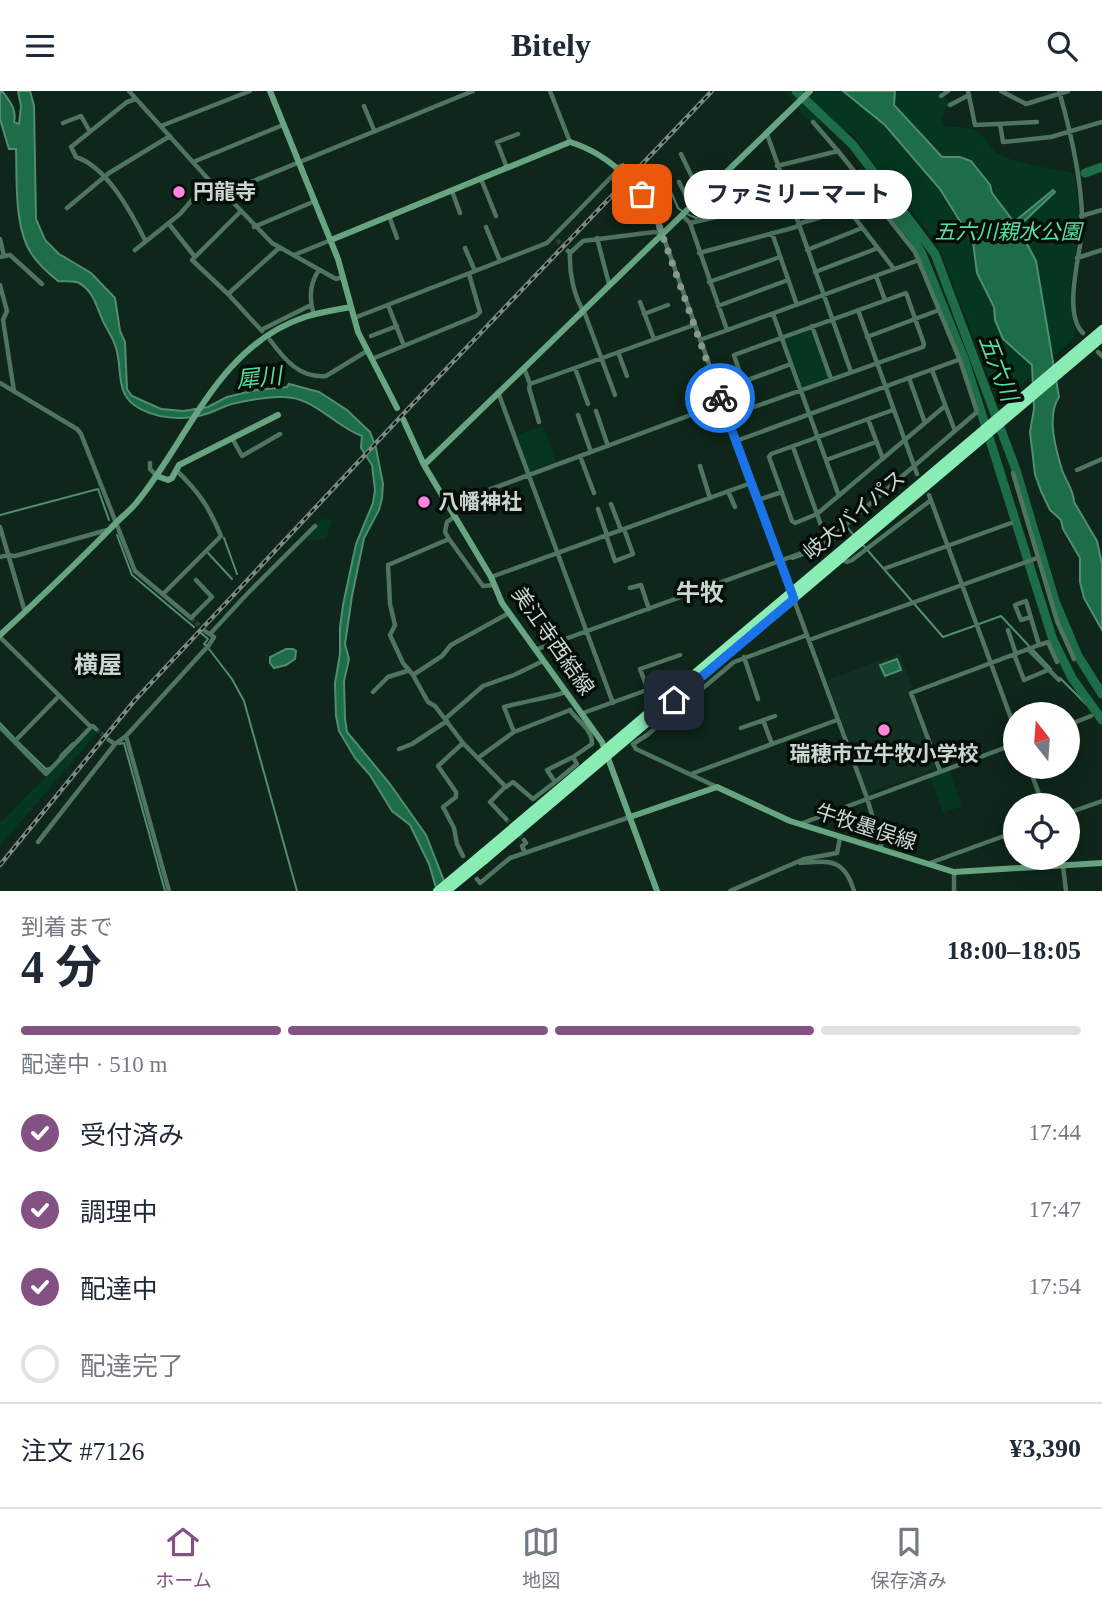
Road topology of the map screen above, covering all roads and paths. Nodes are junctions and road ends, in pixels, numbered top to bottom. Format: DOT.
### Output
graph roads {
  1 [pos="129,91"];
  2 [pos="250,91"];
  3 [pos="270,91"];
  4 [pos="473,91"];
  5 [pos="551,91"];
  6 [pos="948,91"];
  7 [pos="1002,91"];
  8 [pos="1068,91"];
  9 [pos="809,92"];
  10 [pos="1059,92"];
  11 [pos="968,93"];
  12 [pos="941,96"];
  13 [pos="135,99"];
  14 [pos="950,105"];
  15 [pos="364,106"];
  16 [pos="1037,122"];
  17 [pos="1102,122"];
  18 [pos="63,123"];
  19 [pos="813,123"];
  20 [pos="1000,124"];
  21 [pos="283,125"];
  22 [pos="161,126"];
  23 [pos="89,130"];
  24 [pos="374,131"];
  25 [pos="1071,131"];
  26 [pos="766,133"];
  27 [pos="518,134"];
  28 [pos="170,137"];
  29 [pos="570,142"];
  30 [pos="838,151"];
  31 [pos="681,153"];
  32 [pos="192,162"];
  33 [pos="299,162"];
  34 [pos="777,166"];
  35 [pos="507,168"];
  36 [pos="618,170"];
  37 [pos="480,178"];
  38 [pos="104,179"];
  39 [pos="209,180"];
  40 [pos="679,181"];
  41 [pos="451,190"];
  42 [pos="786,191"];
  43 [pos="224,193"];
  44 [pos="701,196"];
  45 [pos="789,200"];
  46 [pos="314,201"];
  47 [pos="875,201"];
  48 [pos="691,205"];
  49 [pos="67,208"];
  50 [pos="848,209"];
  51 [pos="1102,210"];
  52 [pos="241,211"];
  53 [pos="460,213"];
  54 [pos="682,214"];
  55 [pos="389,216"];
  56 [pos="496,216"];
  57 [pos="1081,216"];
  58 [pos="690,223"];
  59 [pos="169,224"];
  60 [pos="799,225"];
  61 [pos="254,227"];
  62 [pos="486,227"];
  63 [pos="862,228"];
  64 [pos="662,233"];
  65 [pos="772,233"];
  66 [pos="397,238"];
  67 [pos="597,238"];
  68 [pos="0,239"];
  69 [pos="145,240"];
  70 [pos="331,240"];
  71 [pos="279,248"];
  72 [pos="465,248"];
  73 [pos="878,248"];
  74 [pos="135,250"];
  75 [pos="807,250"];
  76 [pos="1102,250"];
  77 [pos="699,253"];
  78 [pos="293,255"];
  79 [pos="2,256"];
  80 [pos="195,257"];
  81 [pos="780,257"];
  82 [pos="1076,258"];
  83 [pos="919,260"];
  84 [pos="499,261"];
  85 [pos="894,269"];
  86 [pos="319,270"];
  87 [pos="472,272"];
  88 [pos="815,272"];
  89 [pos="876,276"];
  90 [pos="344,277"];
  91 [pos="788,280"];
  92 [pos="709,282"];
  93 [pos="43,284"];
  94 [pos="609,284"];
  95 [pos="0,285"];
  96 [pos="228,295"];
  97 [pos="823,295"];
  98 [pos="885,300"];
  99 [pos="640,302"];
  100 [pos="311,305"];
  101 [pos="388,305"];
  102 [pos="668,305"];
  103 [pos="797,305"];
  104 [pos="718,306"];
  105 [pos="351,307"];
  106 [pos="583,309"];
  107 [pos="858,310"];
  108 [pos="939,310"];
  109 [pos="644,314"];
  110 [pos="773,314"];
  111 [pos="314,315"];
  112 [pos="354,318"];
  113 [pos="832,319"];
  114 [pos="915,319"];
  115 [pos="694,325"];
  116 [pos="397,326"];
  117 [pos="812,326"];
  118 [pos="1102,329"];
  119 [pos="727,330"];
  120 [pos="1083,333"];
  121 [pos="371,336"];
  122 [pos="867,337"];
  123 [pos="781,338"];
  124 [pos="1102,338"];
  125 [pos="654,339"];
  126 [pos="270,340"];
  127 [pos="699,340"];
  128 [pos="404,346"];
  129 [pos="367,351"];
  130 [pos="618,352"];
  131 [pos="1074,357"];
  132 [pos="602,358"];
  133 [pos="371,359"];
  134 [pos="958,360"];
  135 [pos="876,363"];
  136 [pos="791,364"];
  137 [pos="523,367"];
  138 [pos="575,368"];
  139 [pos="932,370"];
  140 [pos="851,372"];
  141 [pos="627,376"];
  142 [pos="909,378"];
  143 [pos="831,379"];
  144 [pos="742,382"];
  145 [pos="530,384"];
  146 [pos="2,386"];
  147 [pos="885,387"];
  148 [pos="800,390"];
  149 [pos="498,391"];
  150 [pos="718,391"];
  151 [pos="14,392"];
  152 [pos="615,395"];
  153 [pos="723,403"];
  154 [pos="588,404"];
  155 [pos="945,406"];
  156 [pos="397,408"];
  157 [pos="893,410"];
  158 [pos="596,411"];
  159 [pos="278,415"];
  160 [pos="578,415"];
  161 [pos="809,415"];
  162 [pos="403,419"];
  163 [pos="868,419"];
  164 [pos="540,422"];
  165 [pos="925,423"];
  166 [pos="955,431"];
  167 [pos="280,434"];
  168 [pos="980,436"];
  169 [pos="233,438"];
  170 [pos="817,438"];
  171 [pos="736,441"];
  172 [pos="904,441"];
  173 [pos="876,442"];
  174 [pos="608,446"];
  175 [pos="793,447"];
  176 [pos="591,452"];
  177 [pos="580,456"];
  178 [pos="883,459"];
  179 [pos="1102,459"];
  180 [pos="826,460"];
  181 [pos="150,463"];
  182 [pos="424,465"];
  183 [pos="700,466"];
  184 [pos="914,467"];
  185 [pos="176,470"];
  186 [pos="1077,470"];
  187 [pos="1013,473"];
  188 [pos="917,474"];
  189 [pos="528,475"];
  190 [pos="157,476"];
  191 [pos="751,483"];
  192 [pos="728,491"];
  193 [pos="594,492"];
  194 [pos="782,492"];
  195 [pos="839,496"];
  196 [pos="710,498"];
  197 [pos="758,500"];
  198 [pos="611,504"];
  199 [pos="447,505"];
  200 [pos="735,507"];
  201 [pos="598,509"];
  202 [pos="817,514"];
  203 [pos="454,517"];
  204 [pos="1011,523"];
  205 [pos="112,526"];
  206 [pos="315,526"];
  207 [pos="0,527"];
  208 [pos="623,529"];
  209 [pos="606,535"];
  210 [pos="449,539"];
  211 [pos="827,542"];
  212 [pos="948,545"];
  213 [pos="558,553"];
  214 [pos="8,555"];
  215 [pos="0,557"];
  216 [pos="1037,558"];
  217 [pos="843,560"];
  218 [pos="780,561"];
  219 [pos="886,568"];
  220 [pos="491,577"];
  221 [pos="195,580"];
  222 [pos="962,584"];
  223 [pos="494,586"];
  224 [pos="630,588"];
  225 [pos="163,594"];
  226 [pos="792,595"];
  227 [pos="649,609"];
  228 [pos="25,612"];
  229 [pos="509,613"];
  230 [pos="1031,617"];
  231 [pos="1007,630"];
  232 [pos="586,632"];
  233 [pos="0,636"];
  234 [pos="808,637"];
  235 [pos="1033,647"];
  236 [pos="536,650"];
  237 [pos="1015,654"];
  238 [pos="680,655"];
  239 [pos="744,657"];
  240 [pos="1074,659"];
  241 [pos="543,661"];
  242 [pos="1057,662"];
  243 [pos="991,663"];
  244 [pos="1048,670"];
  245 [pos="407,671"];
  246 [pos="413,675"];
  247 [pos="1059,680"];
  248 [pos="661,685"];
  249 [pos="648,689"];
  250 [pos="373,692"];
  251 [pos="566,692"];
  252 [pos="59,696"];
  253 [pos="757,698"];
  254 [pos="1005,702"];
  255 [pos="613,703"];
  256 [pos="573,708"];
  257 [pos="583,713"];
  258 [pos="775,716"];
  259 [pos="1091,716"];
  260 [pos="446,720"];
  261 [pos="764,720"];
  262 [pos="837,720"];
  263 [pos="1080,720"];
  264 [pos="0,727"];
  265 [pos="741,728"];
  266 [pos="514,732"];
  267 [pos="127,736"];
  268 [pos="15,741"];
  269 [pos="463,743"];
  270 [pos="772,744"];
  271 [pos="1003,748"];
  272 [pos="399,749"];
  273 [pos="606,753"];
  274 [pos="573,757"];
  275 [pos="478,758"];
  276 [pos="940,771"];
  277 [pos="691,775"];
  278 [pos="555,782"];
  279 [pos="506,787"];
  280 [pos="717,787"];
  281 [pos="867,798"];
  282 [pos="1102,801"];
  283 [pos="1080,809"];
  284 [pos="630,817"];
  285 [pos="506,819"];
  286 [pos="800,824"];
  287 [pos="1003,836"];
  288 [pos="840,838"];
  289 [pos="524,840"];
  290 [pos="38,842"];
  291 [pos="882,850"];
  292 [pos="525,853"];
  293 [pos="463,856"];
  294 [pos="482,857"];
  295 [pos="1080,862"];
  296 [pos="795,863"];
  297 [pos="1102,863"];
  298 [pos="927,864"];
  299 [pos="1003,867"];
  300 [pos="1064,870"];
  301 [pos="954,872"];
  302 [pos="477,879"];
  303 [pos="169,891"];
  304 [pos="437,891"];
  305 [pos="447,891"];
  306 [pos="657,891"];
  307 [pos="730,891"];
  308 [pos="854,891"];
  309 [pos="954,891"];
  310 [pos="1066,891"];
  1 -- 13 [label="street"];
  2 -- 22 [label="street"];
  3 -- 21 [label="street"];
  4 -- 24 [label="street"];
  5 -- 29 [label="street"];
  6 -- 12 [label="street"];
  7 -- 10 [label="street"];
  8 -- 10 [label="street"];
  9 -- 26 [label="street"];
  10 -- 25 [label="street"];
  11 -- 14 [label="street"];
  11 -- 20 [label="street"];
  13 -- 22 [label="street"];
  13 -- 23 [label="street"];
  15 -- 24 [label="street"];
  16 -- 20 [label="street"];
  17 -- 25 [label="street"];
  18 -- 23 [label="street"];
  19 -- 30 [label="street"];
  20 -- 25 [label="street"];
  21 -- 32 [label="street"];
  21 -- 33 [label="street"];
  22 -- 28 [label="street"];
  23 -- 38 [label="street"];
  24 -- 33 [label="street"];
  25 -- 57 [label="street"];
  26 -- 34 [label="street"];
  26 -- 44 [label="street"];
  27 -- 35 [label="street"];
  28 -- 32 [label="street"];
  28 -- 38 [label="street"];
  29 -- 35 [label="street"];
  29 -- 36 [label="street"];
  30 -- 34 [label="street"];
  30 -- 42 [label="street"];
  31 -- 44 [label="street"];
  32 -- 39 [label="street"];
  33 -- 43 [label="street"];
  33 -- 46 [label="street"];
  34 -- 42 [label="street"];
  35 -- 37 [label="street"];
  36 -- 64 [label="street"];
  36 -- 84 [label="street"];
  37 -- 41 [label="street"];
  37 -- 56 [label="street"];
  38 -- 49 [label="street"];
  38 -- 69 [label="street"];
  39 -- 43 [label="street"];
  39 -- 59 [label="street"];
  40 -- 48 [label="street"];
  41 -- 53 [label="street"];
  41 -- 55 [label="street"];
  42 -- 45 [label="street"];
  43 -- 52 [label="street"];
  44 -- 48 [label="street"];
  45 -- 47 [label="street"];
  45 -- 58 [label="street"];
  45 -- 60 [label="street"];
  46 -- 61 [label="street"];
  46 -- 70 [label="street"];
  47 -- 50 [label="street"];
  47 -- 83 [label="street"];
  48 -- 54 [label="street"];
  50 -- 60 [label="street"];
  50 -- 63 [label="street"];
  51 -- 57 [label="street"];
  52 -- 61 [label="street"];
  52 -- 80 [label="street"];
  54 -- 58 [label="street"];
  54 -- 64 [label="street"];
  55 -- 66 [label="street"];
  55 -- 70 [label="street"];
  57 -- 82 [label="street"];
  58 -- 77 [label="street"];
  59 -- 69 [label="street"];
  59 -- 80 [label="street"];
  60 -- 65 [label="street"];
  60 -- 75 [label="street"];
  61 -- 71 [label="street"];
  62 -- 84 [label="street"];
  63 -- 73 [label="street"];
  63 -- 75 [label="street"];
  64 -- 67 [label="street"];
  64 -- 94 [label="street"];
  64 -- 115 [label="street"];
  65 -- 77 [label="street"];
  65 -- 81 [label="street"];
  67 -- 94 [label="street"];
  67 -- 106 [label="street"];
  68 -- 79 [label="street"];
  69 -- 74 [label="street"];
  70 -- 78 [label="street"];
  70 -- 90 [label="street"];
  71 -- 78 [label="street"];
  71 -- 96 [label="street"];
  72 -- 87 [label="street"];
  73 -- 85 [label="street"];
  73 -- 88 [label="street"];
  75 -- 88 [label="street"];
  76 -- 82 [label="street"];
  77 -- 92 [label="street"];
  78 -- 86 [label="street"];
  79 -- 93 [label="street"];
  80 -- 96 [label="street"];
  81 -- 91 [label="street"];
  81 -- 92 [label="street"];
  82 -- 120 [label="street"];
  83 -- 85 [label="street"];
  83 -- 108 [label="street"];
  84 -- 87 [label="street"];
  85 -- 89 [label="street"];
  86 -- 90 [label="street"];
  86 -- 100 [label="street"];
  87 -- 101 [label="street"];
  87 -- 128 [label="street"];
  88 -- 97 [label="street"];
  89 -- 97 [label="street"];
  89 -- 98 [label="street"];
  90 -- 105 [label="street"];
  91 -- 103 [label="street"];
  91 -- 104 [label="street"];
  92 -- 104 [label="street"];
  94 -- 106 [label="street"];
  95 -- 151 [label="street"];
  96 -- 100 [label="street"];
  97 -- 103 [label="street"];
  97 -- 113 [label="street"];
  98 -- 107 [label="street"];
  98 -- 114 [label="street"];
  99 -- 109 [label="street"];
  100 -- 111 [label="street"];
  101 -- 112 [label="street"];
  101 -- 116 [label="street"];
  102 -- 109 [label="street"];
  103 -- 110 [label="street"];
  104 -- 119 [label="street"];
  105 -- 111 [label="street"];
  105 -- 112 [label="street"];
  106 -- 132 [label="street"];
  106 -- 137 [label="street"];
  107 -- 113 [label="street"];
  107 -- 122 [label="street"];
  108 -- 114 [label="street"];
  108 -- 134 [label="street"];
  109 -- 125 [label="street"];
  110 -- 119 [label="street"];
  110 -- 123 [label="street"];
  111 -- 190 [label="street"];
  112 -- 129 [label="street"];
  113 -- 117 [label="street"];
  113 -- 140 [label="street"];
  114 -- 122 [label="street"];
  114 -- 135 [label="street"];
  115 -- 125 [label="street"];
  115 -- 127 [label="street"];
  116 -- 121 [label="street"];
  116 -- 128 [label="street"];
  117 -- 123 [label="street"];
  117 -- 143 [label="street"];
  118 -- 131 [label="highway, 岐大バイパス"];
  119 -- 127 [label="street"];
  122 -- 135 [label="street"];
  123 -- 136 [label="street"];
  123 -- 144 [label="street"];
  124 -- 131 [label="highway, 岐大バイパス"];
  125 -- 130 [label="street"];
  126 -- 129 [label="street"];
  127 -- 150 [label="street"];
  128 -- 133 [label="street"];
  129 -- 133 [label="street"];
  130 -- 132 [label="street"];
  130 -- 141 [label="street"];
  131 -- 168 [label="highway, 岐大バイパス"];
  132 -- 138 [label="street"];
  132 -- 152 [label="street"];
  133 -- 156 [label="street"];
  134 -- 139 [label="street"];
  134 -- 166 [label="street"];
  135 -- 140 [label="street"];
  135 -- 147 [label="street"];
  136 -- 144 [label="street"];
  136 -- 148 [label="street"];
  137 -- 145 [label="street"];
  137 -- 149 [label="street"];
  138 -- 145 [label="street"];
  138 -- 154 [label="street"];
  139 -- 142 [label="street"];
  139 -- 155 [label="street"];
  140 -- 143 [label="street"];
  142 -- 147 [label="street"];
  142 -- 165 [label="street"];
  143 -- 148 [label="street"];
  144 -- 148 [label="street"];
  144 -- 150 [label="street"];
  145 -- 164 [label="street"];
  146 -- 151 [label="street"];
  147 -- 157 [label="street"];
  147 -- 161 [label="street"];
  148 -- 161 [label="street"];
  149 -- 182 [label="street"];
  149 -- 189 [label="street"];
  150 -- 153 [label="street"];
  151 -- 205 [label="street"];
  153 -- 171 [label="street"];
  153 -- 174 [label="street"];
  155 -- 165 [label="street"];
  155 -- 166 [label="street"];
  157 -- 163 [label="street"];
  157 -- 172 [label="street"];
  158 -- 174 [label="street"];
  159 -- 169 [label="street"];
  160 -- 176 [label="street"];
  161 -- 170 [label="street"];
  161 -- 171 [label="street"];
  162 -- 182 [label="street, 美江寺西結線"];
  163 -- 170 [label="street"];
  163 -- 173 [label="street"];
  165 -- 172 [label="street"];
  166 -- 184 [label="street"];
  167 -- 169 [label="street"];
  168 -- 217 [label="highway, 岐大バイパス"];
  168 -- 226 [label="highway, 岐大バイパス"];
  169 -- 185 [label="street"];
  170 -- 175 [label="street"];
  170 -- 180 [label="street"];
  171 -- 191 [label="street"];
  172 -- 178 [label="street"];
  172 -- 184 [label="street"];
  173 -- 178 [label="street"];
  173 -- 180 [label="street"];
  174 -- 176 [label="street"];
  175 -- 194 [label="street"];
  175 -- 202 [label="street"];
  176 -- 177 [label="street"];
  177 -- 189 [label="street"];
  177 -- 193 [label="street"];
  178 -- 195 [label="street"];
  179 -- 186 [label="street"];
  180 -- 195 [label="street"];
  181 -- 190 [label="street"];
  182 -- 199 [label="street, 美江寺西結線"];
  183 -- 196 [label="street"];
  184 -- 188 [label="street"];
  184 -- 211 [label="street"];
  185 -- 190 [label="street"];
  185 -- 225 [label="street"];
  187 -- 216 [label="street"];
  189 -- 199 [label="street"];
  189 -- 213 [label="street"];
  190 -- 205 [label="street"];
  191 -- 192 [label="street"];
  191 -- 197 [label="street"];
  192 -- 196 [label="street"];
  192 -- 200 [label="street"];
  194 -- 197 [label="street"];
  194 -- 202 [label="street"];
  195 -- 202 [label="street"];
  196 -- 208 [label="street"];
  197 -- 218 [label="street"];
  198 -- 208 [label="street"];
  199 -- 203 [label="street, 美江寺西結線"];
  201 -- 209 [label="street"];
  202 -- 211 [label="street"];
  203 -- 210 [label="street"];
  203 -- 220 [label="street, 美江寺西結線"];
  204 -- 212 [label="street"];
  205 -- 214 [label="street"];
  205 -- 225 [label="street"];
  205 -- 228 [label="street"];
  206 -- 267 [label="street"];
  207 -- 214 [label="street"];
  208 -- 209 [label="street"];
  208 -- 209 [label="street"];
  209 -- 213 [label="street"];
  210 -- 223 [label="street"];
  210 -- 245 [label="street"];
  211 -- 218 [label="street"];
  212 -- 217 [label="street"];
  212 -- 219 [label="street"];
  212 -- 222 [label="street"];
  213 -- 220 [label="street"];
  213 -- 232 [label="street"];
  214 -- 215 [label="street"];
  214 -- 228 [label="street"];
  216 -- 222 [label="street"];
  216 -- 240 [label="street"];
  217 -- 226 [label="highway, 岐大バイパス"];
  218 -- 226 [label="street"];
  218 -- 227 [label="street"];
  220 -- 223 [label="street, 美江寺西結線"];
  221 -- 225 [label="street"];
  222 -- 234 [label="street"];
  222 -- 243 [label="street"];
  223 -- 229 [label="street, 美江寺西結線"];
  224 -- 227 [label="street"];
  226 -- 234 [label="street"];
  226 -- 273 [label="highway, 岐大バイパス"];
  227 -- 232 [label="street"];
  228 -- 233 [label="street"];
  229 -- 236 [label="street, 美江寺西結線"];
  229 -- 246 [label="street"];
  230 -- 230 [label="street"];
  230 -- 235 [label="street"];
  231 -- 237 [label="street"];
  232 -- 236 [label="street"];
  232 -- 255 [label="street"];
  233 -- 252 [label="street"];
  234 -- 239 [label="street"];
  234 -- 262 [label="street"];
  235 -- 237 [label="street"];
  235 -- 242 [label="street"];
  235 -- 244 [label="street"];
  236 -- 241 [label="street, 美江寺西結線"];
  237 -- 243 [label="street"];
  237 -- 244 [label="street"];
  238 -- 249 [label="street"];
  239 -- 253 [label="street"];
  239 -- 277 [label="street"];
  241 -- 251 [label="street, 美江寺西結線"];
  241 -- 260 [label="street"];
  243 -- 254 [label="street"];
  243 -- 276 [label="street"];
  244 -- 247 [label="street"];
  245 -- 246 [label="street"];
  245 -- 250 [label="street"];
  246 -- 260 [label="street"];
  248 -- 249 [label="street"];
  249 -- 255 [label="street"];
  251 -- 256 [label="street, 美江寺西結線"];
  251 -- 266 [label="street"];
  252 -- 268 [label="street"];
  252 -- 268 [label="street"];
  255 -- 257 [label="street"];
  256 -- 257 [label="street, 美江寺西結線"];
  256 -- 266 [label="street"];
  256 -- 274 [label="street"];
  257 -- 273 [label="street, 美江寺西結線"];
  258 -- 261 [label="street"];
  259 -- 263 [label="street"];
  260 -- 269 [label="street"];
  260 -- 272 [label="street"];
  261 -- 265 [label="street"];
  261 -- 270 [label="street"];
  262 -- 270 [label="street"];
  262 -- 281 [label="street"];
  264 -- 268 [label="street"];
  266 -- 275 [label="street"];
  267 -- 290 [label="street"];
  267 -- 303 [label="street"];
  269 -- 275 [label="street"];
  269 -- 293 [label="street"];
  270 -- 277 [label="street"];
  271 -- 276 [label="street"];
  273 -- 284 [label="street, 美江寺西結線"];
  273 -- 294 [label="highway, 岐大バイパス"];
  274 -- 278 [label="street"];
  274 -- 278 [label="street"];
  275 -- 279 [label="street"];
  276 -- 281 [label="street"];
  277 -- 280 [label="street"];
  278 -- 279 [label="street"];
  279 -- 285 [label="street"];
  280 -- 284 [label="street"];
  280 -- 286 [label="street, 牛牧墨俣線"];
  281 -- 286 [label="street"];
  281 -- 291 [label="street"];
  282 -- 283 [label="street"];
  284 -- 292 [label="street"];
  284 -- 306 [label="street, 美江寺西結線"];
  286 -- 288 [label="street, 牛牧墨俣線"];
  287 -- 298 [label="street"];
  288 -- 291 [label="street, 牛牧墨俣線"];
  288 -- 296 [label="street"];
  289 -- 292 [label="street"];
  291 -- 298 [label="street, 牛牧墨俣線"];
  292 -- 302 [label="street"];
  294 -- 304 [label="highway, 岐大バイパス, bridge"];
  294 -- 305 [label="highway, 岐大バイパス, bridge"];
  295 -- 297 [label="street, 牛牧墨俣線"];
  296 -- 307 [label="street"];
  296 -- 308 [label="street"];
  298 -- 301 [label="street, 牛牧墨俣線"];
  299 -- 301 [label="street, 牛牧墨俣線"];
  300 -- 310 [label="street"];
  301 -- 309 [label="street"];
}
